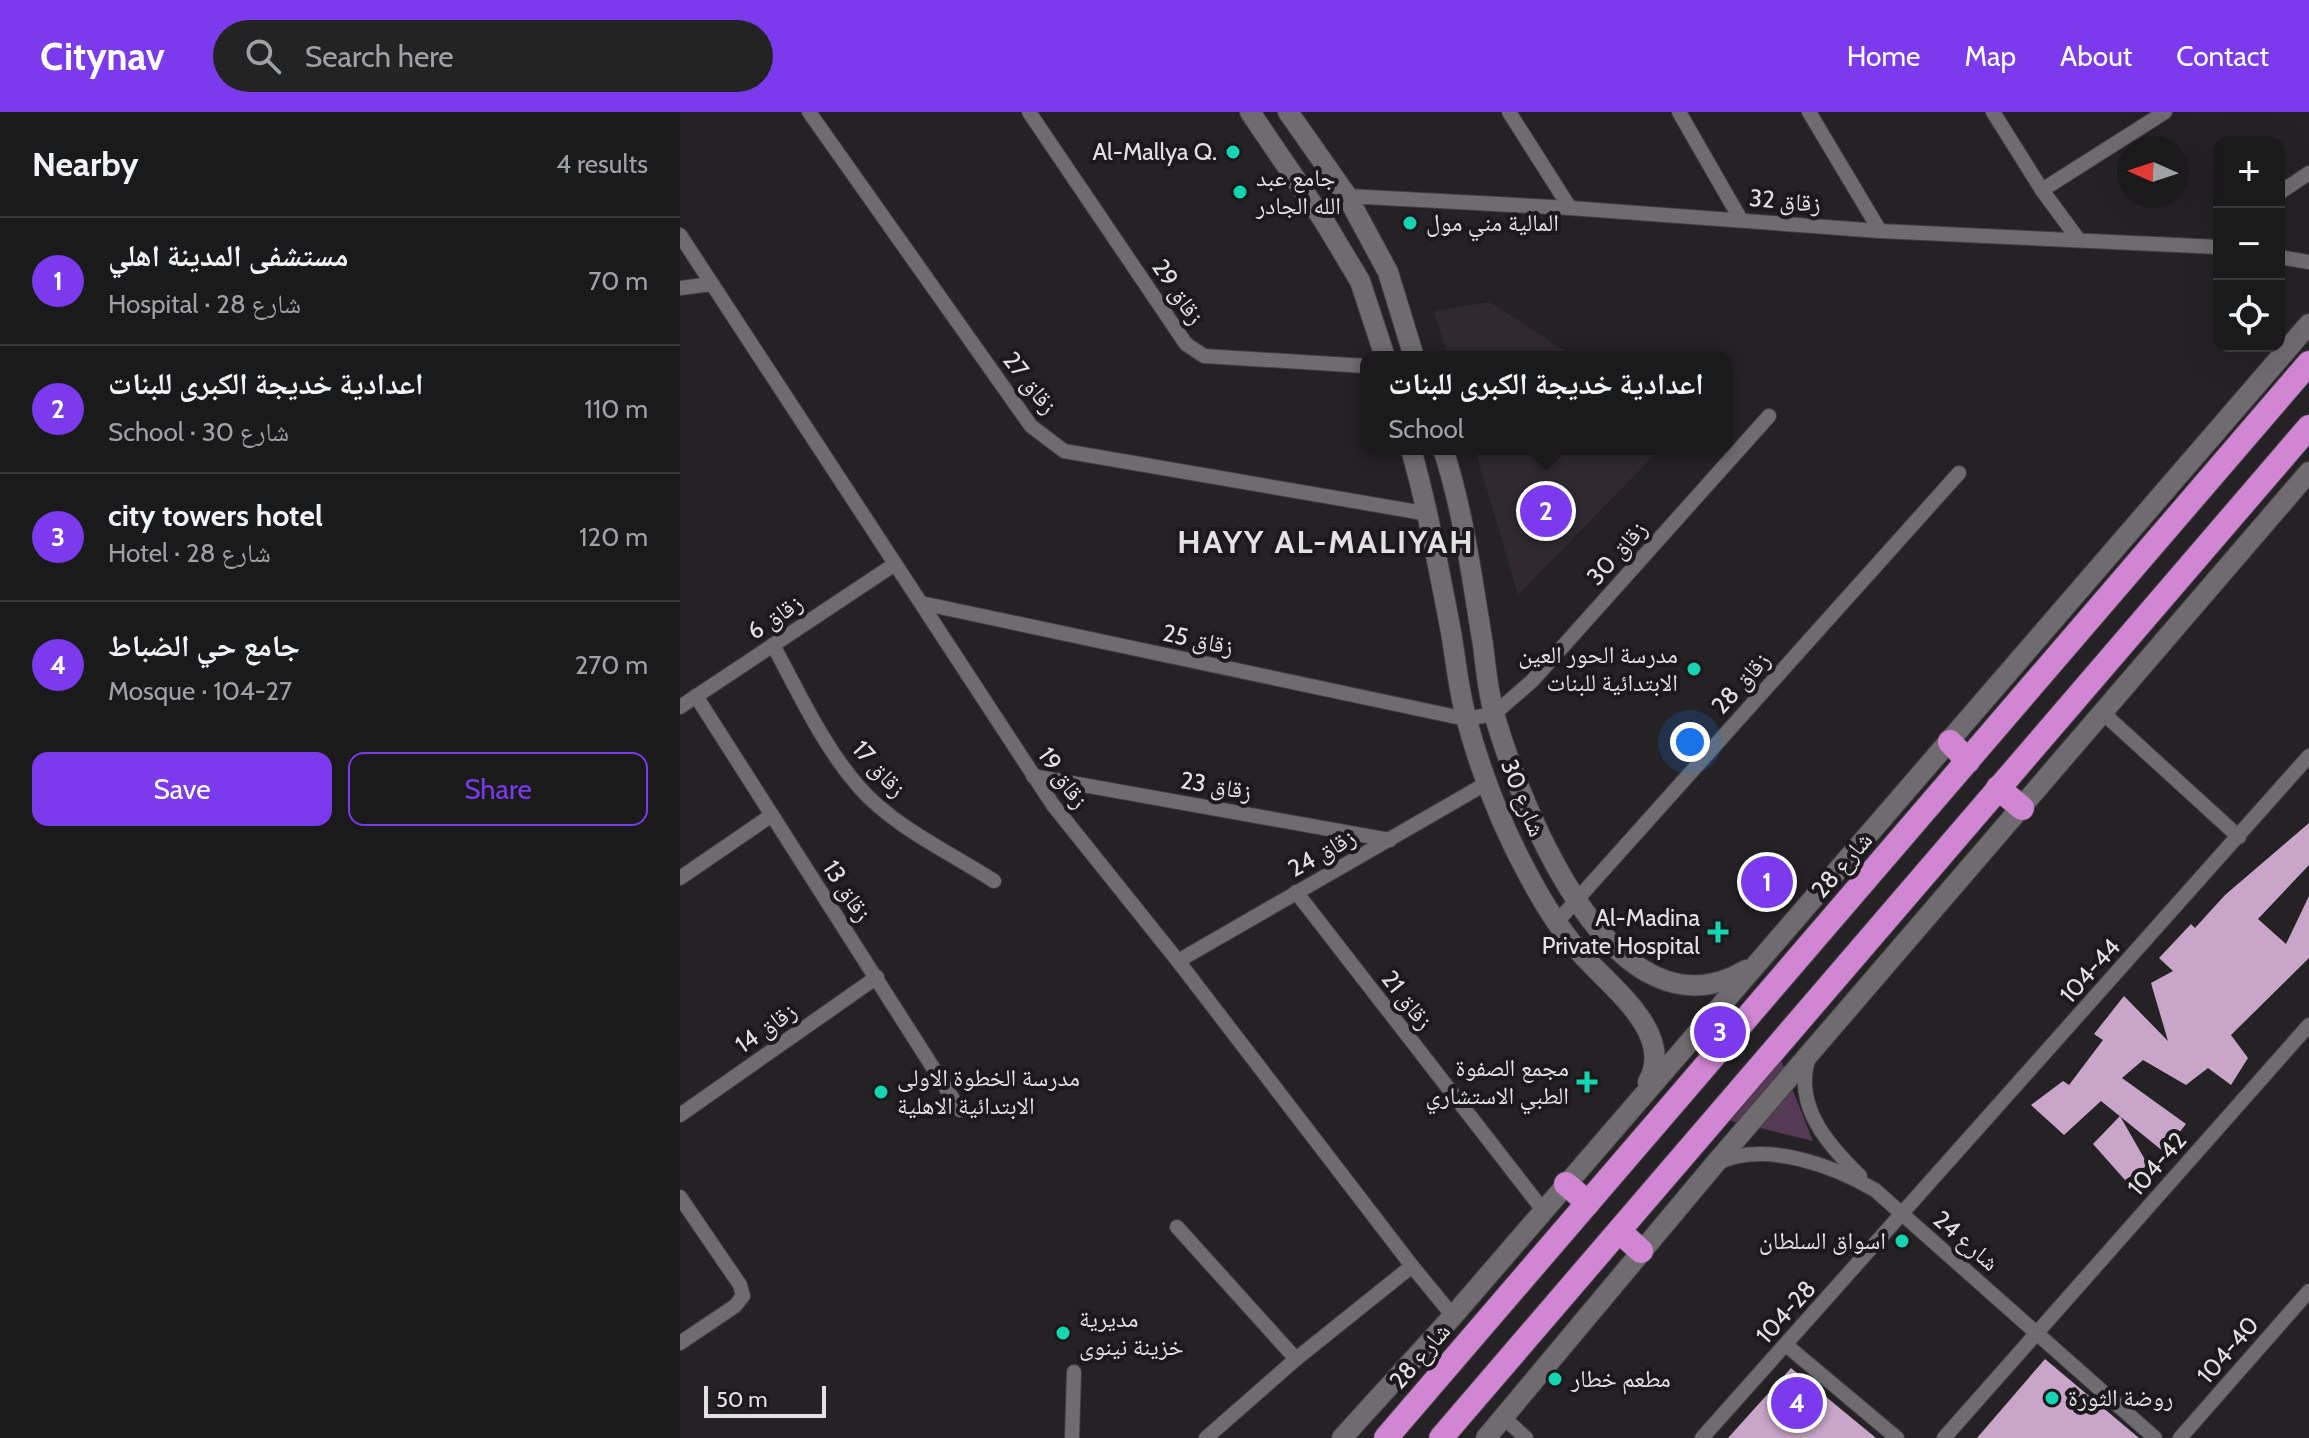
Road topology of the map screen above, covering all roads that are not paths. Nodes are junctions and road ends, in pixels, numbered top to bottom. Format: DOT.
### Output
graph roads {
  1 [pos="809,112"];
  2 [pos="1029,112"];
  3 [pos="1250,112"];
  4 [pos="1288,112"];
  5 [pos="1509,112"];
  6 [pos="1679,112"];
  7 [pos="1809,112"];
  8 [pos="1993,112"];
  9 [pos="2165,112"];
  10 [pos="2145,117"];
  11 [pos="2309,173"];
  12 [pos="2285,189"];
  13 [pos="2042,190"];
  14 [pos="1347,196"];
  15 [pos="1570,208"];
  16 [pos="1741,220"];
  17 [pos="1880,231"];
  18 [pos="680,235"];
  19 [pos="2213,237"];
  20 [pos="2078,239"];
  21 [pos="2201,245"];
  22 [pos="2213,246"];
  23 [pos="2285,258"];
  24 [pos="2309,262"];
  25 [pos="712,284"];
  26 [pos="680,288"];
  27 [pos="2309,324"];
  28 [pos="1383,351"];
  29 [pos="1412,351"];
  30 [pos="2309,363"];
  31 [pos="1360,366"];
  32 [pos="1769,416"];
  33 [pos="2309,427"];
  34 [pos="1413,455"];
  35 [pos="1445,455"];
  36 [pos="2309,472"];
  37 [pos="1959,473"];
  38 [pos="1429,514"];
  39 [pos="895,564"];
  40 [pos="921,603"];
  41 [pos="773,645"];
  42 [pos="696,696"];
  43 [pos="680,707"];
  44 [pos="2103,713"];
  45 [pos="1494,714"];
  46 [pos="1466,719"];
  47 [pos="1950,742"];
  48 [pos="2309,756"];
  49 [pos="1968,761"];
  50 [pos="1033,776"];
  51 [pos="1487,783"];
  52 [pos="1998,788"];
  53 [pos="2022,808"];
  54 [pos="772,815"];
  55 [pos="2239,837"];
  56 [pos="1390,840"];
  57 [pos="680,878"];
  58 [pos="994,881"];
  59 [pos="1296,892"];
  60 [pos="1578,901"];
  61 [pos="1556,923"];
  62 [pos="1178,961"];
  63 [pos="1756,963"];
  64 [pos="877,977"];
  65 [pos="2309,1025"];
  66 [pos="1810,1055"];
  67 [pos="960,1110"];
  68 [pos="680,1115"];
  69 [pos="1622,1119"];
  70 [pos="1714,1165"];
  71 [pos="1566,1184"];
  72 [pos="1875,1190"];
  73 [pos="680,1197"];
  74 [pos="1588,1203"];
  75 [pos="1543,1210"];
  76 [pos="1902,1215"];
  77 [pos="1177,1227"];
  78 [pos="1619,1231"];
  79 [pos="1641,1251"];
  80 [pos="1412,1266"];
  81 [pos="2309,1291"];
  82 [pos="1453,1316"];
  83 [pos="2038,1333"];
  84 [pos="680,1343"];
  85 [pos="1786,1345"];
  86 [pos="1296,1359"];
  87 [pos="1074,1372"];
  88 [pos="1417,1404"];
  89 [pos="1503,1417"];
  90 [pos="1445,1433"];
  91 [pos="1072,1438"];
  92 [pos="1206,1438"];
  93 [pos="1342,1438"];
  94 [pos="1386,1438"];
  95 [pos="1486,1438"];
  96 [pos="1526,1438"];
  97 [pos="1702,1438"];
  98 [pos="1897,1438"];
  99 [pos="1944,1438"];
  100 [pos="2155,1438"];
  101 [pos="2180,1438"];
  1 -- 38 [label="street, زقاق 27"];
  2 -- 31 [label="street, زقاق 29"];
  3 -- 28 [label="main road"];
  4 -- 14 [label="main road"];
  5 -- 15 [label="street"];
  6 -- 16 [label="street"];
  7 -- 17 [label="street"];
  8 -- 13 [label="street"];
  9 -- 10 [label="street"];
  10 -- 13 [label="street"];
  11 -- 12 [label="street"];
  13 -- 20 [label="street"];
  14 -- 15 [label="street, زقاق 32"];
  14 -- 29 [label="main road"];
  15 -- 16 [label="street, زقاق 32"];
  16 -- 17 [label="street, زقاق 32"];
  17 -- 20 [label="street, زقاق 32"];
  18 -- 25 [label="street, زقاق 19"];
  19 -- 21 [label="street"];
  20 -- 21 [label="street, زقاق 32"];
  21 -- 22 [label="street, زقاق 32"];
  23 -- 24 [label="street"];
  25 -- 26 [label="street"];
  25 -- 39 [label="street, زقاق 19"];
  27 -- 47 [label="main road"];
  30 -- 49 [label="highway, شارع 28"];
  32 -- 45 [label="street, زقاق 30"];
  33 -- 52 [label="highway"];
  34 -- 38 [label="main road, شارع 30"];
  35 -- 45 [label="main road, شارع 30"];
  36 -- 44 [label="main road"];
  37 -- 60 [label="street, زقاق 28"];
  38 -- 46 [label="main road, شارع 30"];
  39 -- 40 [label="street, زقاق 19"];
  39 -- 41 [label="street, زقاق 6"];
  40 -- 46 [label="street, زقاق 25"];
  40 -- 50 [label="street, زقاق 19"];
  41 -- 42 [label="street, زقاق 6"];
  41 -- 58 [label="street, زقاق 17"];
  42 -- 43 [label="street, زقاق 6"];
  42 -- 54 [label="street, زقاق 13"];
  44 -- 53 [label="main road"];
  44 -- 55 [label="street"];
  45 -- 46 [label="street"];
  45 -- 60 [label="main road, شارع 30"];
  46 -- 51 [label="main road, شارع 30"];
  47 -- 49 [label="highway"];
  47 -- 63 [label="main road"];
  48 -- 55 [label="street, 104-44"];
  49 -- 74 [label="highway, شارع 28"];
  50 -- 56 [label="street, زقاق 23"];
  50 -- 62 [label="street, زقاق 19"];
  51 -- 56 [label="street, زقاق 24"];
  51 -- 61 [label="main road, شارع 30"];
  52 -- 53 [label="highway"];
  52 -- 78 [label="highway"];
  53 -- 66 [label="main road"];
  54 -- 57 [label="street"];
  54 -- 64 [label="street, زقاق 13"];
  55 -- 76 [label="street, 104-44"];
  56 -- 59 [label="street, زقاق 24"];
  59 -- 62 [label="street, زقاق 24"];
  59 -- 75 [label="street, زقاق 21"];
  60 -- 61 [label="street, زقاق 28"];
  60 -- 63 [label="main road, شارع 30"];
  61 -- 69 [label="main road, شارع 30"];
  62 -- 80 [label="street, زقاق 19"];
  63 -- 69 [label="main road"];
  64 -- 67 [label="street, زقاق 13"];
  64 -- 68 [label="street, زقاق 14"];
  65 -- 83 [label="street, 104-42"];
  66 -- 70 [label="main road"];
  66 -- 72 [label="street"];
  69 -- 71 [label="main road"];
  70 -- 72 [label="street, شارع 24"];
  70 -- 79 [label="main road"];
  71 -- 74 [label="highway"];
  71 -- 75 [label="main road"];
  72 -- 76 [label="street, شارع 24"];
  73 -- 84 [label="street"];
  74 -- 88 [label="highway, شارع 28"];
  75 -- 82 [label="main road"];
  76 -- 83 [label="street, شارع 24"];
  76 -- 85 [label="street, 104-28"];
  77 -- 86 [label="street"];
  78 -- 79 [label="highway"];
  78 -- 90 [label="highway"];
  79 -- 89 [label="main road"];
  80 -- 82 [label="street, زقاق 19"];
  80 -- 86 [label="street"];
  81 -- 101 [label="street, 104-40"];
  82 -- 93 [label="main road"];
  83 -- 99 [label="street, 104-42"];
  83 -- 100 [label="street, شارع 24"];
  85 -- 97 [label="street, 104-28"];
  85 -- 98 [label="street"];
  86 -- 92 [label="street"];
  87 -- 91 [label="street"];
  88 -- 90 [label="highway"];
  88 -- 94 [label="highway, شارع 28"];
  89 -- 95 [label="main road"];
  89 -- 96 [label="street"];
}
